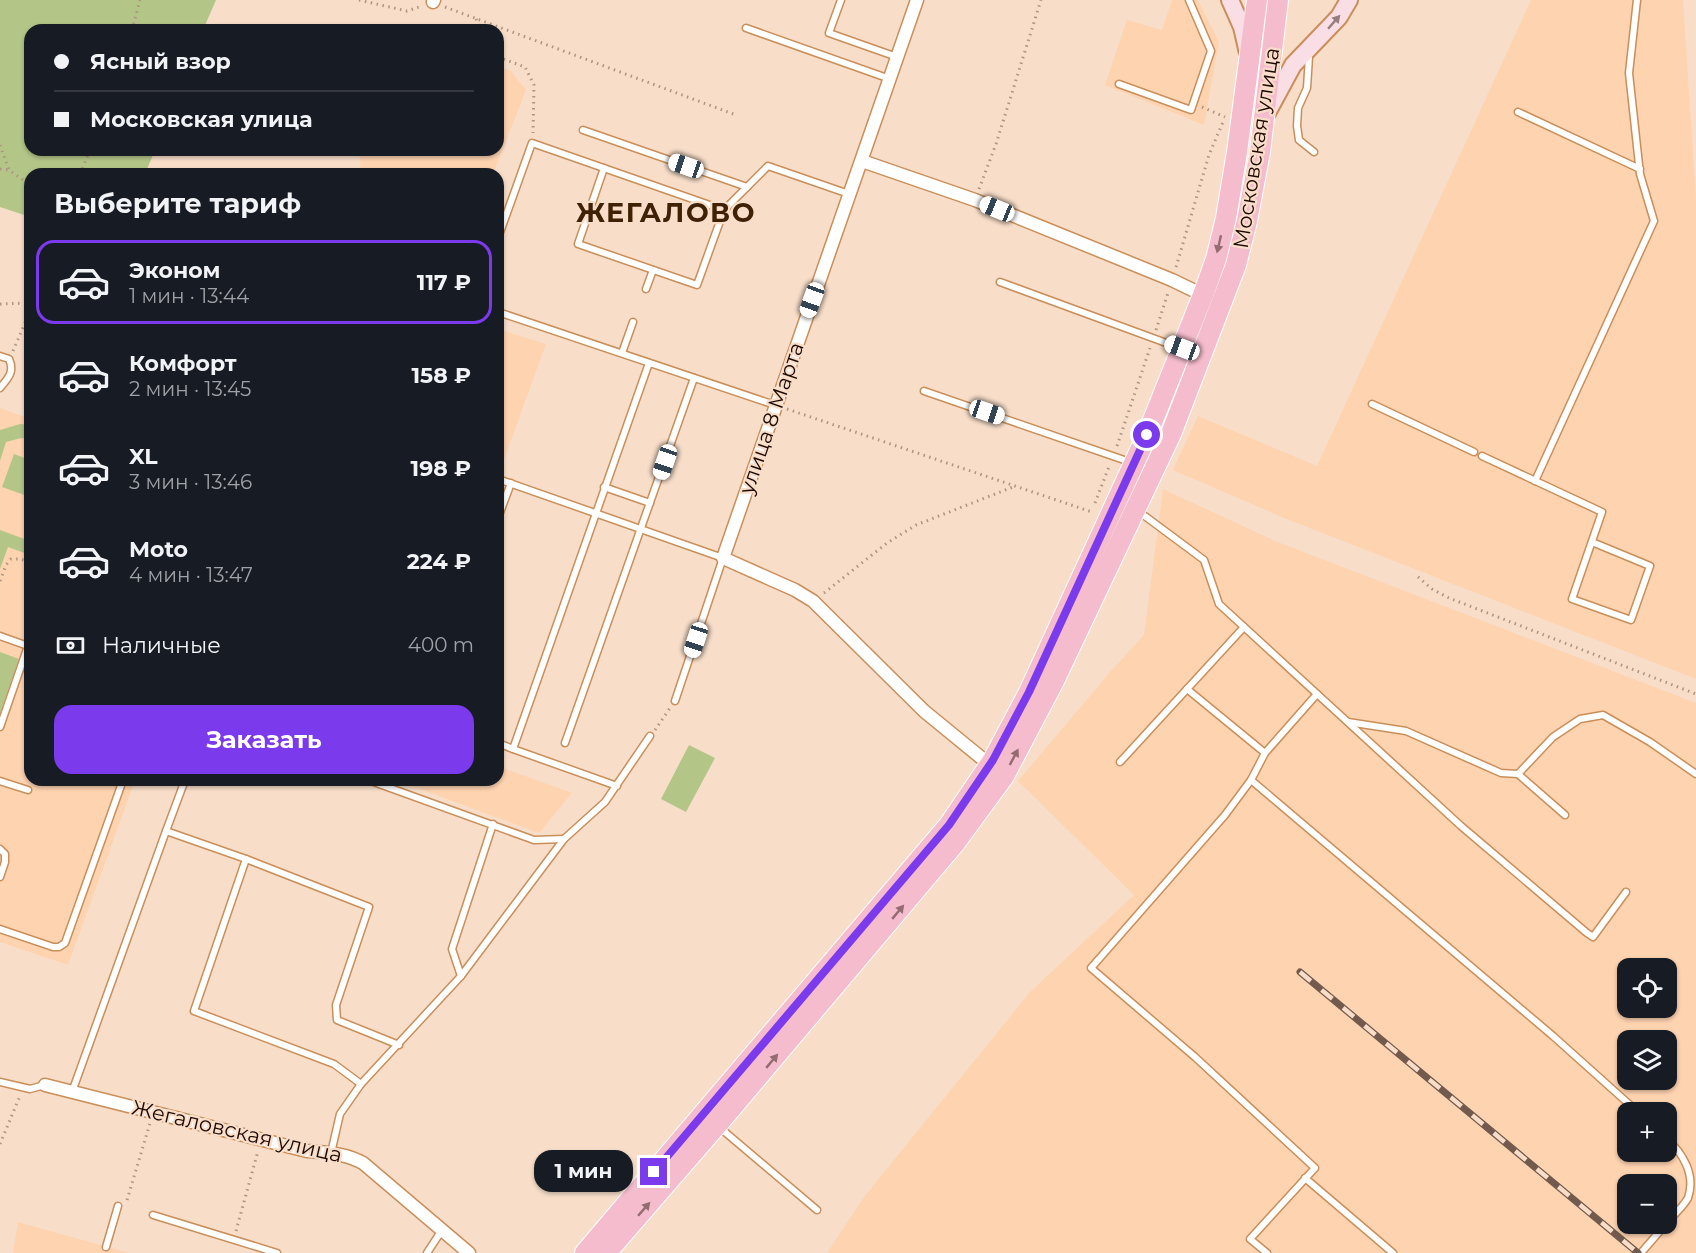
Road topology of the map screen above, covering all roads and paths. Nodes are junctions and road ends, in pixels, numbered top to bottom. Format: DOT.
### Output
graph roads {
  1 [pos="140,0"];
  2 [pos="359,0"];
  3 [pos="841,0"];
  4 [pos="917,0"];
  5 [pos="1041,0"];
  6 [pos="1189,0"];
  7 [pos="1230,0"];
  8 [pos="1257,0"];
  9 [pos="1278,0"];
  10 [pos="1349,0"];
  11 [pos="1637,0"];
  12 [pos="433,1"];
  13 [pos="475,18"];
  14 [pos="134,24"];
  15 [pos="478,24"];
  16 [pos="491,24"];
  17 [pos="746,28"];
  18 [pos="504,29"];
  19 [pos="1309,49"];
  20 [pos="897,57"];
  21 [pos="504,59"];
  22 [pos="1250,59"];
  23 [pos="890,79"];
  24 [pos="1119,84"];
  25 [pos="1193,104"];
  26 [pos="1226,107"];
  27 [pos="1518,112"];
  28 [pos="736,115"];
  29 [pos="1225,117"];
  30 [pos="1264,120"];
  31 [pos="583,130"];
  32 [pos="532,143"];
  33 [pos="0,145"];
  34 [pos="1314,152"];
  35 [pos="861,161"];
  36 [pos="604,168"];
  37 [pos="0,169"];
  38 [pos="1640,169"];
  39 [pos="9,170"];
  40 [pos="24,181"];
  41 [pos="747,187"];
  42 [pos="849,194"];
  43 [pos="975,200"];
  44 [pos="724,210"];
  45 [pos="504,221"];
  46 [pos="653,270"];
  47 [pos="1172,280"];
  48 [pos="1000,282"];
  49 [pos="646,289"];
  50 [pos="1203,295"];
  51 [pos="24,303"];
  52 [pos="0,304"];
  53 [pos="504,314"];
  54 [pos="633,322"];
  55 [pos="24,325"];
  56 [pos="1154,338"];
  57 [pos="1182,348"];
  58 [pos="622,353"];
  59 [pos="0,356"];
  60 [pos="9,359"];
  61 [pos="649,363"];
  62 [pos="694,378"];
  63 [pos="0,388"];
  64 [pos="924,391"];
  65 [pos="1372,404"];
  66 [pos="775,405"];
  67 [pos="1474,452"];
  68 [pos="1113,456"];
  69 [pos="1482,456"];
  70 [pos="1134,463"];
  71 [pos="504,481"];
  72 [pos="1535,481"];
  73 [pos="510,483"];
  74 [pos="1014,486"];
  75 [pos="604,487"];
  76 [pos="504,500"];
  77 [pos="650,503"];
  78 [pos="1135,510"];
  79 [pos="595,514"];
  80 [pos="641,529"];
  81 [pos="1592,542"];
  82 [pos="723,558"];
  83 [pos="24,560"];
  84 [pos="1418,577"];
  85 [pos="0,581"];
  86 [pos="813,601"];
  87 [pos="1244,627"];
  88 [pos="0,636"];
  89 [pos="24,644"];
  90 [pos="24,660"];
  91 [pos="1186,689"];
  92 [pos="1317,694"];
  93 [pos="1696,694"];
  94 [pos="675,701"];
  95 [pos="1347,722"];
  96 [pos="0,727"];
  97 [pos="650,736"];
  98 [pos="565,742"];
  99 [pos="504,745"];
  100 [pos="513,748"];
  101 [pos="1265,753"];
  102 [pos="1120,762"];
  103 [pos="990,765"];
  104 [pos="1518,774"];
  105 [pos="1696,774"];
  106 [pos="1251,780"];
  107 [pos="0,781"];
  108 [pos="121,786"];
  109 [pos="183,786"];
  110 [pos="385,786"];
  111 [pos="616,786"];
  112 [pos="28,790"];
  113 [pos="1565,815"];
  114 [pos="493,824"];
  115 [pos="166,831"];
  116 [pos="564,839"];
  117 [pos="0,849"];
  118 [pos="246,859"];
  119 [pos="0,877"];
  120 [pos="1626,892"];
  121 [pos="0,929"];
  122 [pos="461,976"];
  123 [pos="399,1044"];
  124 [pos="0,1082"];
  125 [pos="361,1084"];
  126 [pos="45,1085"];
  127 [pos="30,1089"];
  128 [pos="72,1092"];
  129 [pos="1627,1102"];
  130 [pos="152,1117"];
  131 [pos="717,1126"];
  132 [pos="0,1144"];
  133 [pos="260,1146"];
  134 [pos="1677,1147"];
  135 [pos="331,1153"];
  136 [pos="1305,1178"];
  137 [pos="121,1207"];
  138 [pos="817,1210"];
  139 [pos="1677,1212"];
  140 [pos="153,1215"];
  141 [pos="442,1230"];
  142 [pos="1657,1234"];
  143 [pos="233,1240"];
  144 [pos="106,1247"];
  145 [pos="277,1253"];
  146 [pos="428,1253"];
  147 [pos="469,1253"];
  148 [pos="585,1253"];
  149 [pos="606,1253"];
  150 [pos="1267,1253"];
  151 [pos="1394,1253"];
  152 [pos="1641,1253"];
  1 -- 14 [label="path"];
  2 -- 12 [label="path"];
  3 -- 20 [label="lane"];
  4 -- 20 [label="street, улица 8 Марта"];
  5 -- 43 [label="path"];
  6 -- 25 [label="lane"];
  7 -- 22 [label="street"];
  8 -- 22 [label="main road, Московская улица"];
  9 -- 30 [label="main road, Московская улица"];
  19 -- 10 [label="street, one-way"];
  11 -- 38 [label="lane"];
  12 -- 13 [label="path"];
  13 -- 15 [label="path"];
  13 -- 16 [label="path"];
  17 -- 23 [label="lane"];
  18 -- 28 [label="path"];
  19 -- 30 [label="street"];
  19 -- 34 [label="lane"];
  20 -- 23 [label="street, улица 8 Марта"];
  21 -- 32 [label="path"];
  22 -- 50 [label="main road, Московская улица, one-way"];
  23 -- 35 [label="street, улица 8 Марта"];
  24 -- 25 [label="lane"];
  25 -- 29 [label="path"];
  26 -- 29 [label="path"];
  27 -- 38 [label="lane"];
  29 -- 47 [label="path"];
  30 -- 78 [label="main road, Московская улица"];
  31 -- 41 [label="lane"];
  32 -- 36 [label="lane"];
  32 -- 45 [label="lane"];
  33 -- 39 [label="path"];
  35 -- 42 [label="street, улица 8 Марта"];
  35 -- 43 [label="street"];
  36 -- 44 [label="lane"];
  36 -- 46 [label="lane"];
  37 -- 39 [label="path"];
  38 -- 72 [label="lane"];
  39 -- 40 [label="path"];
  41 -- 42 [label="lane"];
  41 -- 44 [label="lane"];
  42 -- 66 [label="street, улица 8 Марта"];
  43 -- 47 [label="street"];
  44 -- 46 [label="lane"];
  46 -- 49 [label="lane"];
  47 -- 50 [label="street"];
  47 -- 56 [label="path"];
  48 -- 56 [label="lane"];
  50 -- 57 [label="main road, Московская улица"];
  51 -- 52 [label="path"];
  53 -- 58 [label="lane"];
  54 -- 58 [label="lane"];
  55 -- 60 [label="path"];
  56 -- 57 [label="lane"];
  56 -- 68 [label="path"];
  57 -- 70 [label="main road, Московская улица"];
  58 -- 61 [label="lane"];
  59 -- 60 [label="lane"];
  60 -- 63 [label="lane"];
  61 -- 62 [label="lane"];
  61 -- 75 [label="lane"];
  62 -- 66 [label="lane"];
  62 -- 77 [label="lane"];
  64 -- 68 [label="lane"];
  65 -- 67 [label="lane"];
  66 -- 74 [label="path"];
  66 -- 82 [label="street, улица 8 Марта"];
  68 -- 70 [label="lane"];
  68 -- 74 [label="path"];
  69 -- 72 [label="lane"];
  70 -- 103 [label="main road, Московская улица"];
  71 -- 73 [label="lane"];
  72 -- 81 [label="lane"];
  73 -- 76 [label="lane"];
  73 -- 79 [label="lane"];
  74 -- 86 [label="path"];
  75 -- 77 [label="lane"];
  75 -- 79 [label="lane"];
  77 -- 80 [label="lane"];
  78 -- 87 [label="lane"];
  131 -- 78 [label="main road, Московская улица, one-way"];
  79 -- 80 [label="lane"];
  79 -- 100 [label="lane"];
  80 -- 82 [label="lane"];
  80 -- 98 [label="lane"];
  81 -- 81 [label="lane"];
  82 -- 86 [label="street"];
  82 -- 94 [label="lane, улица 8 Марта"];
  83 -- 85 [label="path"];
  84 -- 93 [label="path"];
  86 -- 103 [label="street"];
  87 -- 91 [label="lane"];
  87 -- 92 [label="lane"];
  88 -- 89 [label="lane"];
  90 -- 96 [label="lane"];
  91 -- 101 [label="lane"];
  91 -- 102 [label="lane"];
  92 -- 95 [label="lane"];
  92 -- 101 [label="lane"];
  94 -- 97 [label="path"];
  95 -- 104 [label="lane"];
  95 -- 120 [label="lane"];
  97 -- 111 [label="lane"];
  99 -- 100 [label="lane"];
  100 -- 111 [label="lane"];
  101 -- 106 [label="lane"];
  103 -- 148 [label="main road, Московская улица"];
  104 -- 105 [label="lane"];
  104 -- 113 [label="lane"];
  106 -- 129 [label="lane"];
  106 -- 136 [label="lane"];
  107 -- 112 [label="lane"];
  108 -- 121 [label="lane"];
  109 -- 115 [label="lane"];
  110 -- 114 [label="lane"];
  111 -- 116 [label="lane"];
  114 -- 116 [label="lane"];
  114 -- 122 [label="lane"];
  115 -- 118 [label="lane"];
  115 -- 128 [label="lane"];
  116 -- 122 [label="lane"];
  117 -- 119 [label="lane"];
  118 -- 123 [label="lane"];
  118 -- 125 [label="lane"];
  122 -- 123 [label="lane"];
  123 -- 125 [label="lane"];
  124 -- 127 [label="lane"];
  125 -- 135 [label="lane"];
  126 -- 127 [label="lane"];
  126 -- 128 [label="street, Жегаловская улица"];
  127 -- 132 [label="path"];
  128 -- 135 [label="street, Жегаловская улица"];
  130 -- 137 [label="path"];
  131 -- 138 [label="lane"];
  149 -- 131 [label="main road, Московская улица, one-way"];
  133 -- 143 [label="path"];
  134 -- 139 [label="lane"];
  135 -- 141 [label="street, Жегаловская улица"];
  136 -- 150 [label="lane"];
  136 -- 151 [label="lane"];
  137 -- 144 [label="lane"];
  140 -- 143 [label="lane"];
  141 -- 146 [label="lane"];
  141 -- 147 [label="street, Жегаловская улица"];
  142 -- 152 [label="lane"];
  143 -- 145 [label="lane"];
}
